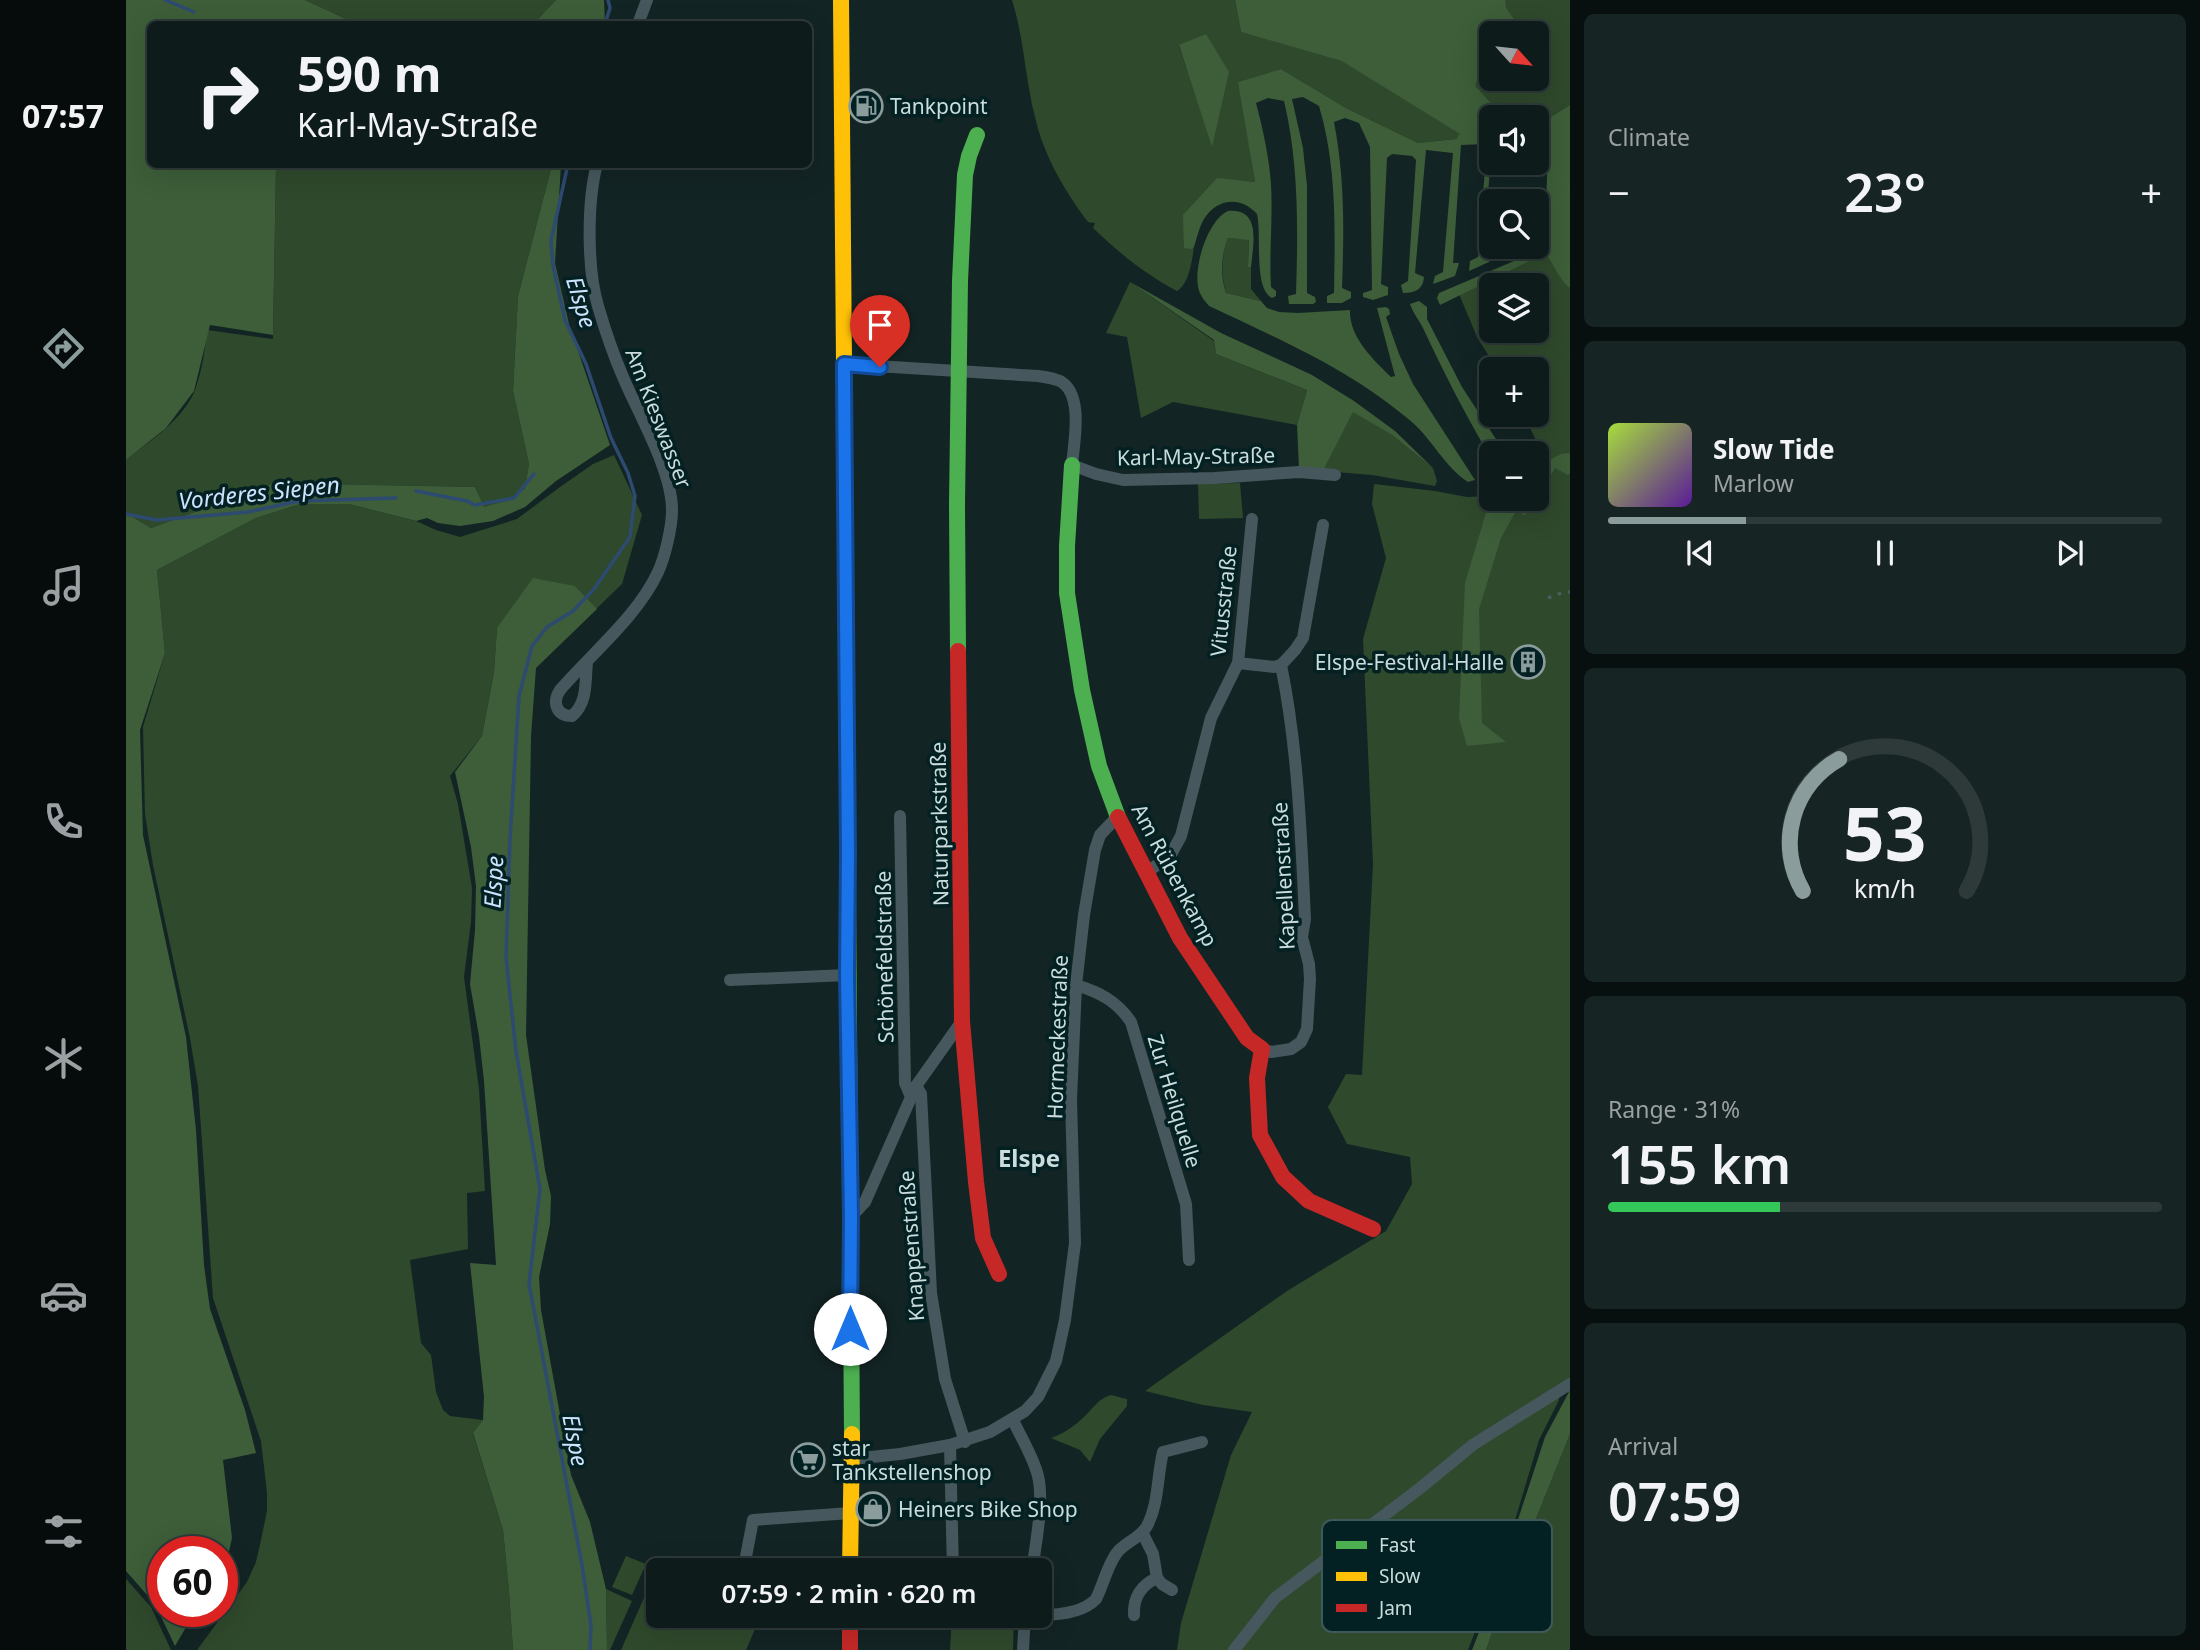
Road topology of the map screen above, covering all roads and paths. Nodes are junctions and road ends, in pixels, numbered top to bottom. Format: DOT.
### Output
graph roads {
  1 [pos="648,0"];
  2 [pos="841,0"];
  3 [pos="639,21"];
  4 [pos="977,135"];
  5 [pos="597,168"];
  6 [pos="844,364"];
  7 [pos="959,371"];
  8 [pos="1072,465"];
  9 [pos="1335,475"];
  10 [pos="1252,519"];
  11 [pos="1323,525"];
  12 [pos="587,662"];
  13 [pos="1238,663"];
  14 [pos="1281,665"];
  15 [pos="900,816"];
  16 [pos="1118,816"];
  17 [pos="1147,872"];
  18 [pos="847,975"];
  19 [pos="730,980"];
  20 [pos="1076,985"];
  21 [pos="962,1021"];
  22 [pos="1262,1049"];
  23 [pos="914,1092"];
  24 [pos="851,1217"];
  25 [pos="1373,1229"];
  26 [pos="1189,1260"];
  27 [pos="999,1274"];
  28 [pos="1567,1386"];
  29 [pos="1013,1420"];
  30 [pos="965,1442"];
  31 [pos="1202,1442"];
  32 [pos="950,1445"];
  33 [pos="852,1459"];
  34 [pos="850,1513"];
  35 [pos="1378,1520"];
  36 [pos="1143,1534"];
  37 [pos="746,1558"];
  38 [pos="850,1558"];
  39 [pos="953,1558"];
  40 [pos="1034,1558"];
  41 [pos="1322,1562"];
  42 [pos="1157,1578"];
  43 [pos="1172,1590"];
  44 [pos="1052,1615"];
  45 [pos="1134,1615"];
  46 [pos="850,1628"];
  47 [pos="1024,1628"];
  48 [pos="850,1650"];
  49 [pos="1023,1650"];
  50 [pos="1234,1650"];
  1 -- 3 [label="street"];
  2 -- 6 [label="street"];
  4 -- 7 [label="street, Naturparkstraße"];
  5 -- 12 [label="street, Am Kieswasser"];
  6 -- 7 [label="street"];
  6 -- 18 [label="street"];
  7 -- 8 [label="street"];
  7 -- 21 [label="street, Naturparkstraße"];
  8 -- 9 [label="street, Karl-May-Straße"];
  8 -- 16 [label="street, Am Rübenkamp"];
  10 -- 13 [label="street, Vitusstraße"];
  11 -- 14 [label="street"];
  13 -- 14 [label="street"];
  13 -- 17 [label="street, Vitusstraße"];
  14 -- 22 [label="street, Kapellenstraße"];
  15 -- 23 [label="street, Schönefeldstraße"];
  16 -- 17 [label="street, Am Rübenkamp"];
  16 -- 20 [label="street, Hormeckestraße"];
  17 -- 22 [label="street, Am Rübenkamp"];
  18 -- 19 [label="street"];
  18 -- 24 [label="street"];
  20 -- 26 [label="street, Zur Heilquelle"];
  20 -- 29 [label="street, Hormeckestraße"];
  21 -- 23 [label="street"];
  21 -- 27 [label="street, Naturparkstraße"];
  22 -- 25 [label="street"];
  23 -- 24 [label="street"];
  23 -- 30 [label="street, Knappenstraße"];
  24 -- 33 [label="street"];
  28 -- 35 [label="street"];
  29 -- 30 [label="street, Hormeckestraße"];
  29 -- 40 [label="street"];
  30 -- 32 [label="street, Hormeckestraße"];
  31 -- 36 [label="street"];
  32 -- 33 [label="street, Hormeckestraße"];
  32 -- 39 [label="street"];
  33 -- 34 [label="street"];
  34 -- 37 [label="street"];
  34 -- 38 [label="street"];
  36 -- 42 [label="street"];
  36 -- 44 [label="street"];
  41 -- 50 [label="street"];
  42 -- 43 [label="street"];
  42 -- 45 [label="street"];
  46 -- 48 [label="street"];
  47 -- 49 [label="street"];
}
